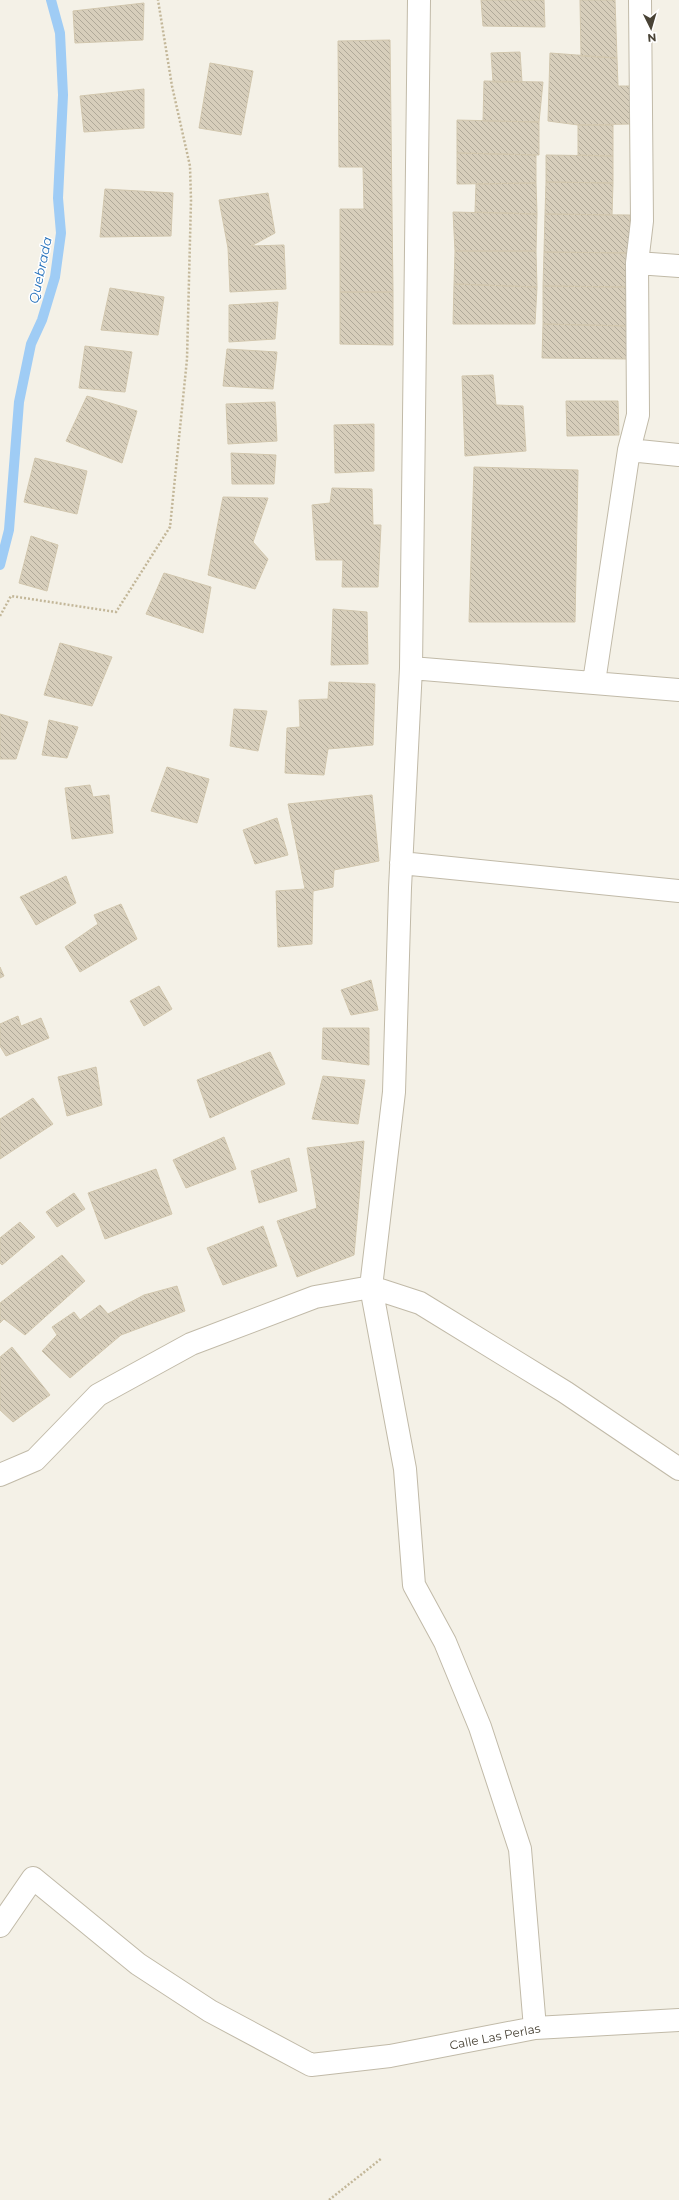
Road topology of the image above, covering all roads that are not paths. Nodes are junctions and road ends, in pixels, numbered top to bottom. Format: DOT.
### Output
graph roads {
  1 [pos="419,0"];
  2 [pos="640,0"];
  3 [pos="637,263"];
  4 [pos="679,266"];
  5 [pos="629,450"];
  6 [pos="679,455"];
  7 [pos="411,668"];
  8 [pos="594,682"];
  9 [pos="679,690"];
  10 [pos="401,863"];
  11 [pos="679,891"];
  12 [pos="371,1287"];
  13 [pos="679,1468"];
  14 [pos="0,1475"];
  15 [pos="0,1926"];
  16 [pos="679,2020"];
  17 [pos="535,2028"];
  1 -- 7 [label="street"];
  2 -- 3 [label="street"];
  3 -- 4 [label="street"];
  3 -- 5 [label="street"];
  5 -- 6 [label="street"];
  5 -- 8 [label="street"];
  7 -- 8 [label="street"];
  7 -- 10 [label="street"];
  8 -- 9 [label="street"];
  10 -- 11 [label="street"];
  10 -- 12 [label="street"];
  12 -- 13 [label="street"];
  12 -- 14 [label="street"];
  12 -- 17 [label="street"];
  15 -- 17 [label="street, Calle Las Perlas"];
  16 -- 17 [label="street, Calle Las Perlas"];
}
